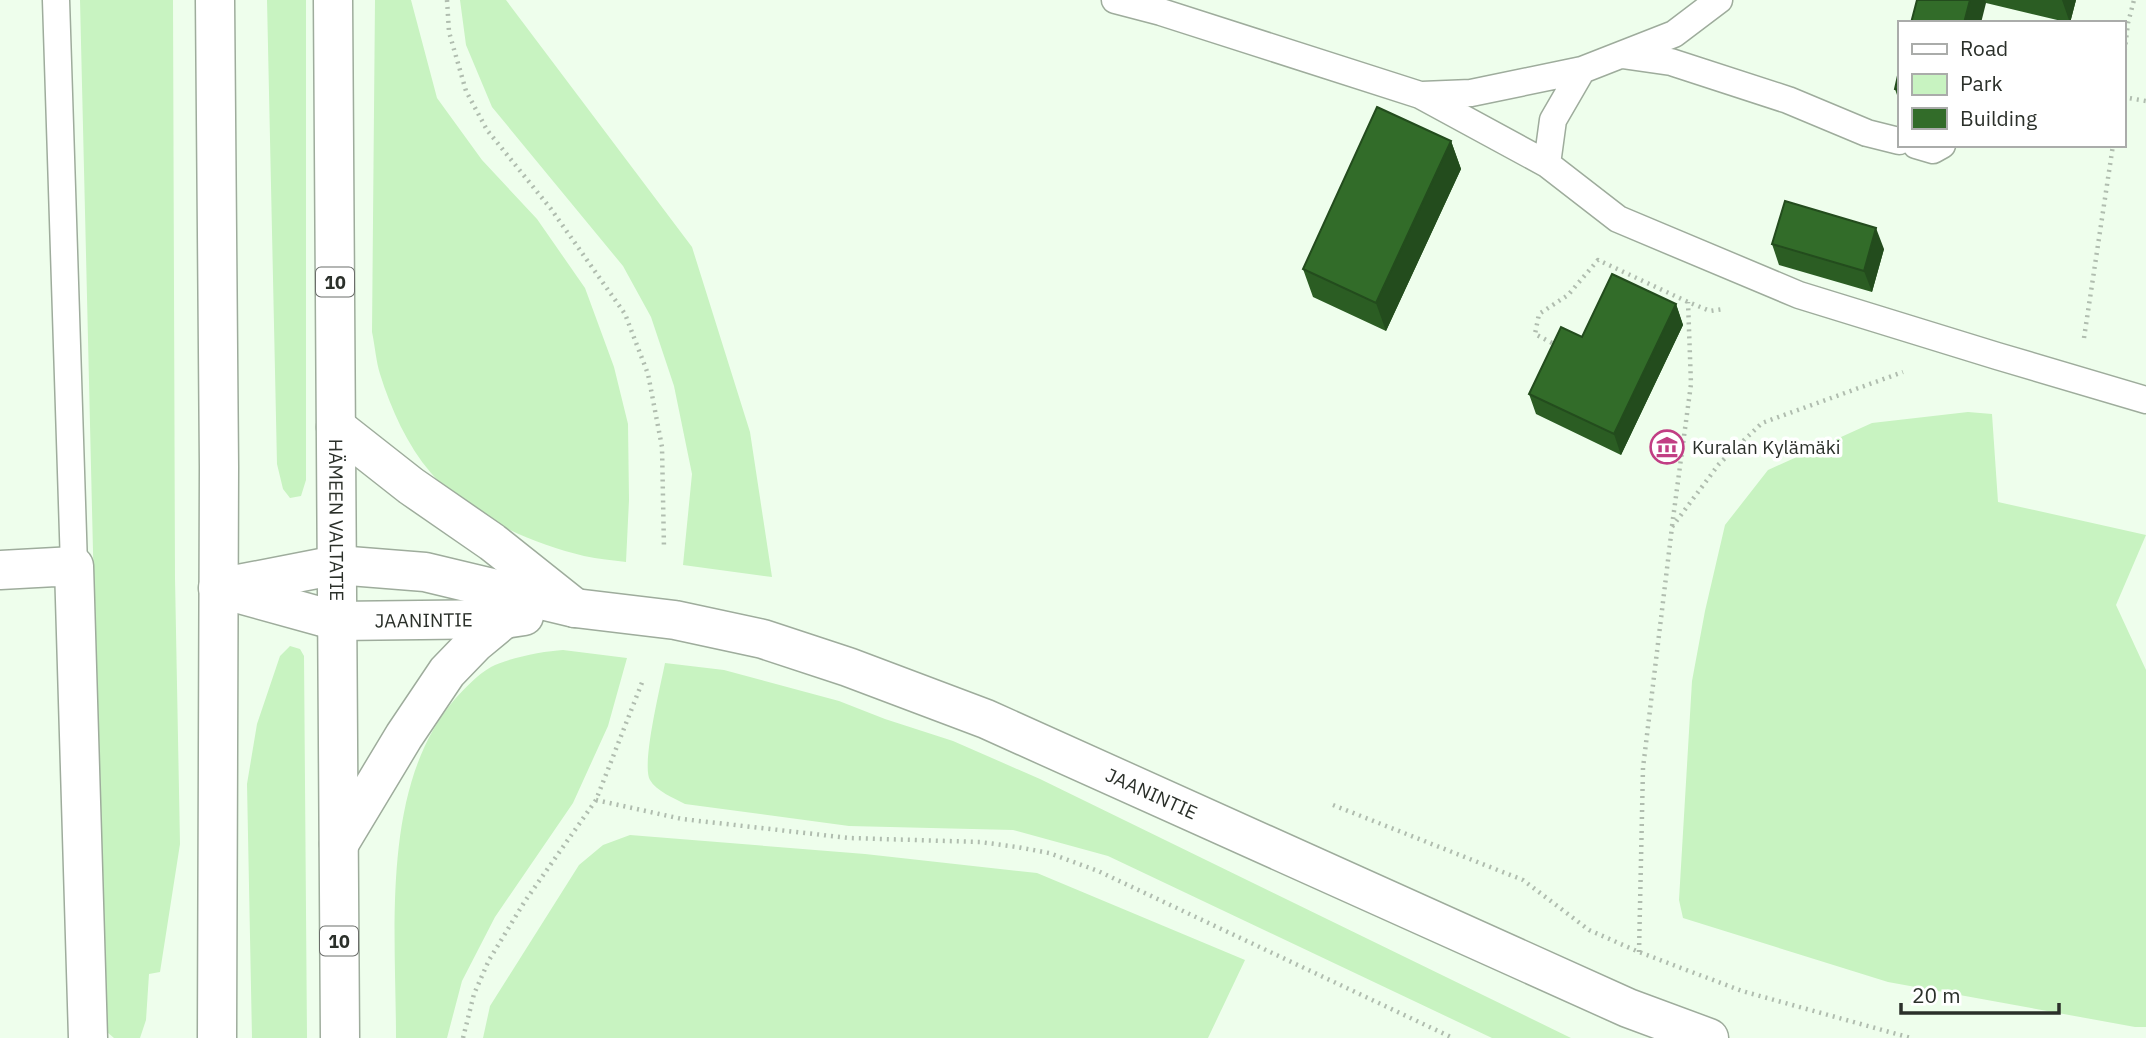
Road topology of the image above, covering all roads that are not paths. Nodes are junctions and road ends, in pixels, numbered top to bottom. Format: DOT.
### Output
graph roads {
  1 [pos="56,0"];
  2 [pos="215,0"];
  3 [pos="333,0"];
  4 [pos="1115,0"];
  5 [pos="1719,0"];
  6 [pos="1620,54"];
  7 [pos="1582,70"];
  8 [pos="1420,95"];
  9 [pos="1898,141"];
  10 [pos="1547,164"];
  11 [pos="2146,400"];
  12 [pos="336,426"];
  13 [pos="337,565"];
  14 [pos="74,566"];
  15 [pos="0,570"];
  16 [pos="218,588"];
  17 [pos="575,608"];
  18 [pos="504,620"];
  19 [pos="337,621"];
  20 [pos="339,844"];
  21 [pos="88,1038"];
  22 [pos="217,1038"];
  23 [pos="340,1038"];
  24 [pos="1709,1038"];
  1 -- 14 [label="lane"];
  2 -- 16 [label="main road"];
  3 -- 12 [label="main road, HÄMEEN VALTATIE / 10"];
  4 -- 8 [label="lane"];
  5 -- 6 [label="lane"];
  6 -- 7 [label="lane"];
  6 -- 9 [label="lane"];
  7 -- 8 [label="lane"];
  7 -- 10 [label="lane"];
  8 -- 10 [label="lane"];
  10 -- 11 [label="lane"];
  12 -- 13 [label="main road, HÄMEEN VALTATIE / 10"];
  12 -- 17 [label="main road"];
  13 -- 16 [label="main road, JAANINTIE"];
  13 -- 17 [label="main road, JAANINTIE"];
  13 -- 19 [label="main road, HÄMEEN VALTATIE / 10"];
  14 -- 15 [label="main road"];
  14 -- 21 [label="main road"];
  16 -- 19 [label="main road, JAANINTIE"];
  16 -- 22 [label="main road"];
  17 -- 18 [label="main road, JAANINTIE"];
  17 -- 24 [label="main road, JAANINTIE"];
  18 -- 19 [label="main road, JAANINTIE"];
  18 -- 20 [label="main road"];
  19 -- 20 [label="main road, HÄMEEN VALTATIE / 10"];
  20 -- 23 [label="main road, HÄMEEN VALTATIE / 10"];
}
